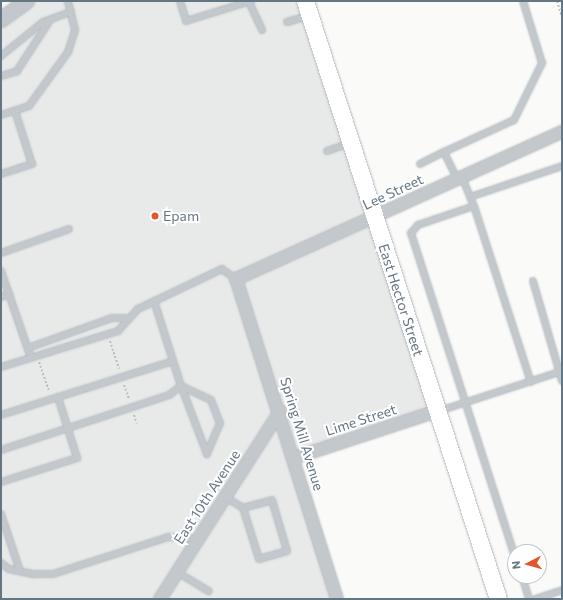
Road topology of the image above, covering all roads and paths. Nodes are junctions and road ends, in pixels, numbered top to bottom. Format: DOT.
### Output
graph roads {
  1 [pos="26,1"];
  2 [pos="68,1"];
  3 [pos="180,1"];
  4 [pos="250,1"];
  5 [pos="523,1"];
  6 [pos="557,1"];
  7 [pos="307,8"];
  8 [pos="71,12"];
  9 [pos="562,17"];
  10 [pos="1,19"];
  11 [pos="50,20"];
  12 [pos="287,22"];
  13 [pos="262,30"];
  14 [pos="1,56"];
  15 [pos="1,76"];
  16 [pos="15,110"];
  17 [pos="1,115"];
  18 [pos="562,132"];
  19 [pos="351,143"];
  20 [pos="327,151"];
  21 [pos="444,152"];
  22 [pos="420,164"];
  23 [pos="562,166"];
  24 [pos="1,174"];
  25 [pos="460,178"];
  26 [pos="470,196"];
  27 [pos="474,206"];
  28 [pos="374,217"];
  29 [pos="69,229"];
  30 [pos="1,253"];
  31 [pos="1,271"];
  32 [pos="236,279"];
  33 [pos="533,281"];
  34 [pos="9,294"];
  35 [pos="1,297"];
  36 [pos="154,301"];
  37 [pos="127,318"];
  38 [pos="108,334"];
  39 [pos="28,348"];
  40 [pos="34,357"];
  41 [pos="173,361"];
  42 [pos="1,367"];
  43 [pos="120,372"];
  44 [pos="559,372"];
  45 [pos="562,380"];
  46 [pos="531,382"];
  47 [pos="124,385"];
  48 [pos="181,386"];
  49 [pos="50,395"];
  50 [pos="58,397"];
  51 [pos="130,402"];
  52 [pos="466,402"];
  53 [pos="280,411"];
  54 [pos="437,411"];
  55 [pos="134,414"];
  56 [pos="1,415"];
  57 [pos="137,424"];
  58 [pos="67,428"];
  59 [pos="1,450"];
  60 [pos="294,458"];
  61 [pos="1,482"];
  62 [pos="225,497"];
  63 [pos="243,508"];
  64 [pos="1,515"];
  65 [pos="198,539"];
  66 [pos="511,544"];
  67 [pos="1,563"];
  68 [pos="20,571"];
  69 [pos="178,572"];
  70 [pos="524,584"];
  71 [pos="562,590"];
  72 [pos="209,591"];
  73 [pos="160,599"];
  74 [pos="337,599"];
  75 [pos="498,599"];
  76 [pos="529,599"];
  77 [pos="535,599"];
  1 -- 10 [label="street"];
  2 -- 8 [label="lane"];
  3 -- 4 [label="lane"];
  4 -- 13 [label="lane"];
  5 -- 21 [label="lane"];
  6 -- 9 [label="path"];
  7 -- 12 [label="lane"];
  7 -- 19 [label="main road, East Hector Street"];
  8 -- 11 [label="lane"];
  8 -- 16 [label="lane"];
  11 -- 14 [label="lane"];
  11 -- 15 [label="lane"];
  16 -- 17 [label="lane"];
  16 -- 24 [label="lane"];
  18 -- 25 [label="street, Lee Street"];
  19 -- 20 [label="lane"];
  19 -- 28 [label="main road, East Hector Street"];
  21 -- 22 [label="lane"];
  21 -- 25 [label="lane"];
  23 -- 26 [label="lane"];
  25 -- 26 [label="lane"];
  25 -- 28 [label="street, Lee Street"];
  26 -- 27 [label="lane"];
  27 -- 46 [label="lane"];
  27 -- 52 [label="lane"];
  28 -- 32 [label="street, Lee Street"];
  28 -- 54 [label="main road, East Hector Street"];
  29 -- 30 [label="lane"];
  31 -- 34 [label="lane"];
  32 -- 36 [label="lane"];
  32 -- 53 [label="street, Spring Mill Avenue"];
  33 -- 44 [label="lane"];
  34 -- 35 [label="lane"];
  34 -- 39 [label="lane"];
  36 -- 37 [label="lane"];
  36 -- 41 [label="lane"];
  37 -- 38 [label="lane"];
  37 -- 39 [label="lane"];
  38 -- 40 [label="lane"];
  38 -- 43 [label="path"];
  39 -- 40 [label="lane"];
  40 -- 42 [label="lane"];
  40 -- 49 [label="path"];
  41 -- 48 [label="lane"];
  41 -- 50 [label="lane"];
  44 -- 45 [label="lane"];
  44 -- 46 [label="lane"];
  46 -- 52 [label="lane"];
  47 -- 51 [label="path"];
  48 -- 48 [label="lane"];
  48 -- 58 [label="lane"];
  50 -- 56 [label="lane"];
  50 -- 58 [label="lane"];
  52 -- 54 [label="lane"];
  52 -- 66 [label="lane"];
  53 -- 60 [label="street, Spring Mill Avenue"];
  53 -- 62 [label="street, East 10th Avenue"];
  54 -- 60 [label="street, Lime Street"];
  54 -- 75 [label="main road, East Hector Street"];
  55 -- 57 [label="path"];
  58 -- 59 [label="lane"];
  58 -- 61 [label="lane"];
  60 -- 74 [label="street, Spring Mill Avenue"];
  62 -- 63 [label="lane"];
  62 -- 65 [label="street, East 10th Avenue"];
  63 -- 63 [label="lane"];
  64 -- 68 [label="lane"];
  65 -- 68 [label="lane"];
  65 -- 69 [label="street, East 10th Avenue"];
  67 -- 68 [label="lane"];
  69 -- 72 [label="lane"];
  69 -- 73 [label="street, East 10th Avenue"];
  70 -- 76 [label="lane"];
  71 -- 77 [label="lane"];
}
